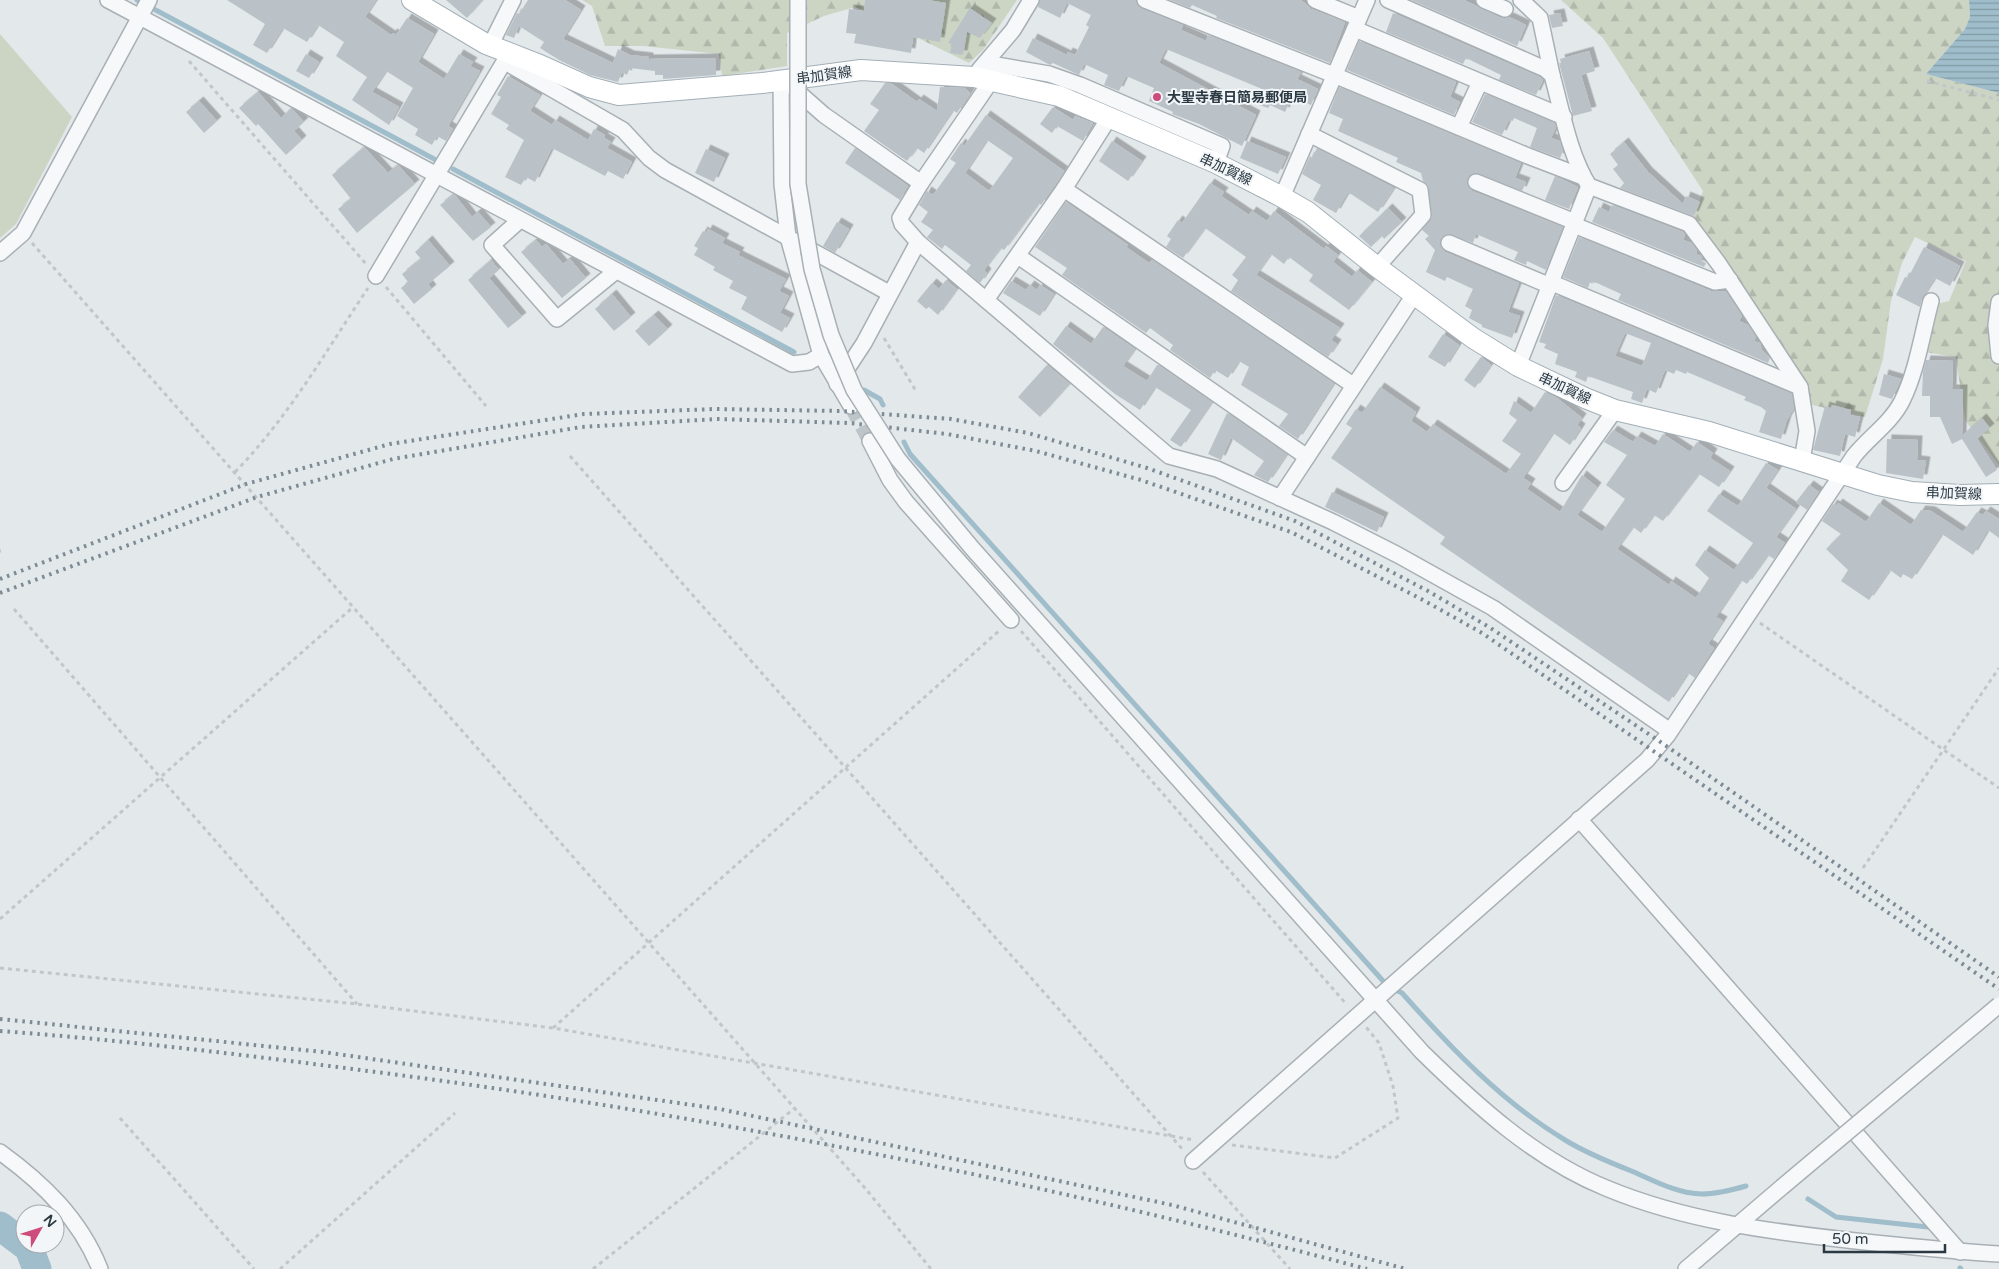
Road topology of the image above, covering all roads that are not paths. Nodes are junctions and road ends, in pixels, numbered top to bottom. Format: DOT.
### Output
graph roads {
  1 [pos="108,0"];
  2 [pos="412,0"];
  3 [pos="513,0"];
  4 [pos="798,0"];
  5 [pos="1031,0"];
  6 [pos="1145,0"];
  7 [pos="1315,0"];
  8 [pos="1367,0"];
  9 [pos="1388,0"];
  10 [pos="1484,0"];
  11 [pos="1521,0"];
  12 [pos="145,8"];
  13 [pos="1505,9"];
  14 [pos="1357,23"];
  15 [pos="490,46"];
  16 [pos="508,55"];
  17 [pos="983,74"];
  18 [pos="1334,75"];
  19 [pos="1552,75"];
  20 [pos="783,81"];
  21 [pos="1480,82"];
  22 [pos="1564,117"];
  23 [pos="1109,118"];
  24 [pos="1459,128"];
  25 [pos="1309,134"];
  26 [pos="1216,163"];
  27 [pos="437,177"];
  28 [pos="1476,182"];
  29 [pos="1586,182"];
  30 [pos="921,183"];
  31 [pos="1064,189"];
  32 [pos="1282,197"];
  33 [pos="520,220"];
  34 [pos="1575,224"];
  35 [pos="788,237"];
  36 [pos="918,242"];
  37 [pos="1449,243"];
  38 [pos="0,253"];
  39 [pos="1018,256"];
  40 [pos="1377,267"];
  41 [pos="616,271"];
  42 [pos="376,276"];
  43 [pos="1730,280"];
  44 [pos="1549,283"];
  45 [pos="889,294"];
  46 [pos="1414,295"];
  47 [pos="986,300"];
  48 [pos="1931,301"];
  49 [pos="1999,302"];
  50 [pos="821,355"];
  51 [pos="1999,356"];
  52 [pos="1518,366"];
  53 [pos="837,384"];
  54 [pos="1353,385"];
  55 [pos="1800,387"];
  56 [pos="851,406"];
  57 [pos="1615,410"];
  58 [pos="870,441"];
  59 [pos="1307,457"];
  60 [pos="1802,461"];
  61 [pos="1843,475"];
  62 [pos="1563,483"];
  63 [pos="1999,494"];
  64 [pos="1280,498"];
  65 [pos="1011,620"];
  66 [pos="1670,730"];
  67 [pos="1579,820"];
  68 [pos="1376,1000"];
  69 [pos="1999,1005"];
  70 [pos="0,1152"];
  71 [pos="1193,1161"];
  72 [pos="1735,1225"];
  73 [pos="1960,1252"];
  74 [pos="1999,1254"];
  75 [pos="100,1269"];
  76 [pos="1686,1269"];
  1 -- 12 [label="street"];
  2 -- 15 [label="main road, 串加賀線"];
  3 -- 15 [label="street"];
  4 -- 68 [label="street, bridge"];
  5 -- 17 [label="street"];
  6 -- 18 [label="street"];
  7 -- 14 [label="street"];
  8 -- 14 [label="street"];
  9 -- 19 [label="street"];
  10 -- 13 [label="street"];
  11 -- 19 [label="street"];
  12 -- 27 [label="street"];
  12 -- 38 [label="street"];
  14 -- 18 [label="street"];
  14 -- 21 [label="street"];
  15 -- 16 [label="main road, 串加賀線"];
  16 -- 20 [label="main road, 串加賀線"];
  16 -- 27 [label="street"];
  16 -- 35 [label="street"];
  17 -- 20 [label="main road, 串加賀線"];
  17 -- 23 [label="main road, 串加賀線"];
  17 -- 26 [label="street"];
  17 -- 30 [label="street"];
  18 -- 24 [label="street"];
  18 -- 25 [label="street"];
  19 -- 22 [label="street"];
  20 -- 30 [label="street"];
  20 -- 35 [label="street"];
  21 -- 22 [label="street"];
  21 -- 24 [label="street"];
  22 -- 29 [label="street"];
  23 -- 26 [label="main road, 串加賀線"];
  23 -- 31 [label="street"];
  24 -- 29 [label="street"];
  25 -- 32 [label="street"];
  25 -- 40 [label="street"];
  26 -- 32 [label="main road, 串加賀線"];
  27 -- 33 [label="street"];
  27 -- 42 [label="street"];
  28 -- 34 [label="street"];
  29 -- 34 [label="street"];
  29 -- 43 [label="street"];
  30 -- 36 [label="street"];
  31 -- 39 [label="street"];
  31 -- 54 [label="street"];
  32 -- 40 [label="main road, 串加賀線"];
  33 -- 41 [label="street"];
  33 -- 41 [label="street"];
  34 -- 43 [label="street"];
  34 -- 44 [label="street"];
  35 -- 45 [label="street"];
  35 -- 50 [label="street"];
  36 -- 45 [label="street"];
  36 -- 47 [label="street"];
  37 -- 44 [label="street"];
  39 -- 47 [label="street"];
  39 -- 59 [label="street"];
  40 -- 46 [label="main road, 串加賀線"];
  41 -- 50 [label="street"];
  43 -- 55 [label="street"];
  44 -- 52 [label="street"];
  44 -- 55 [label="street"];
  45 -- 53 [label="street"];
  46 -- 52 [label="main road, 串加賀線"];
  46 -- 54 [label="street"];
  47 -- 64 [label="street"];
  48 -- 61 [label="street"];
  49 -- 51 [label="street"];
  50 -- 53 [label="street"];
  52 -- 57 [label="main road, 串加賀線"];
  53 -- 56 [label="street"];
  54 -- 59 [label="street"];
  55 -- 60 [label="street"];
  57 -- 60 [label="main road, 串加賀線"];
  57 -- 62 [label="street"];
  58 -- 65 [label="street"];
  59 -- 64 [label="street"];
  60 -- 61 [label="main road, 串加賀線"];
  61 -- 63 [label="main road, 串加賀線"];
  61 -- 66 [label="street"];
  64 -- 66 [label="street"];
  66 -- 67 [label="street"];
  67 -- 68 [label="street"];
  67 -- 73 [label="street"];
  68 -- 71 [label="street"];
  68 -- 72 [label="street"];
  69 -- 72 [label="street, bridge"];
  70 -- 75 [label="street"];
  72 -- 73 [label="street"];
  72 -- 76 [label="street"];
  73 -- 74 [label="street"];
}
